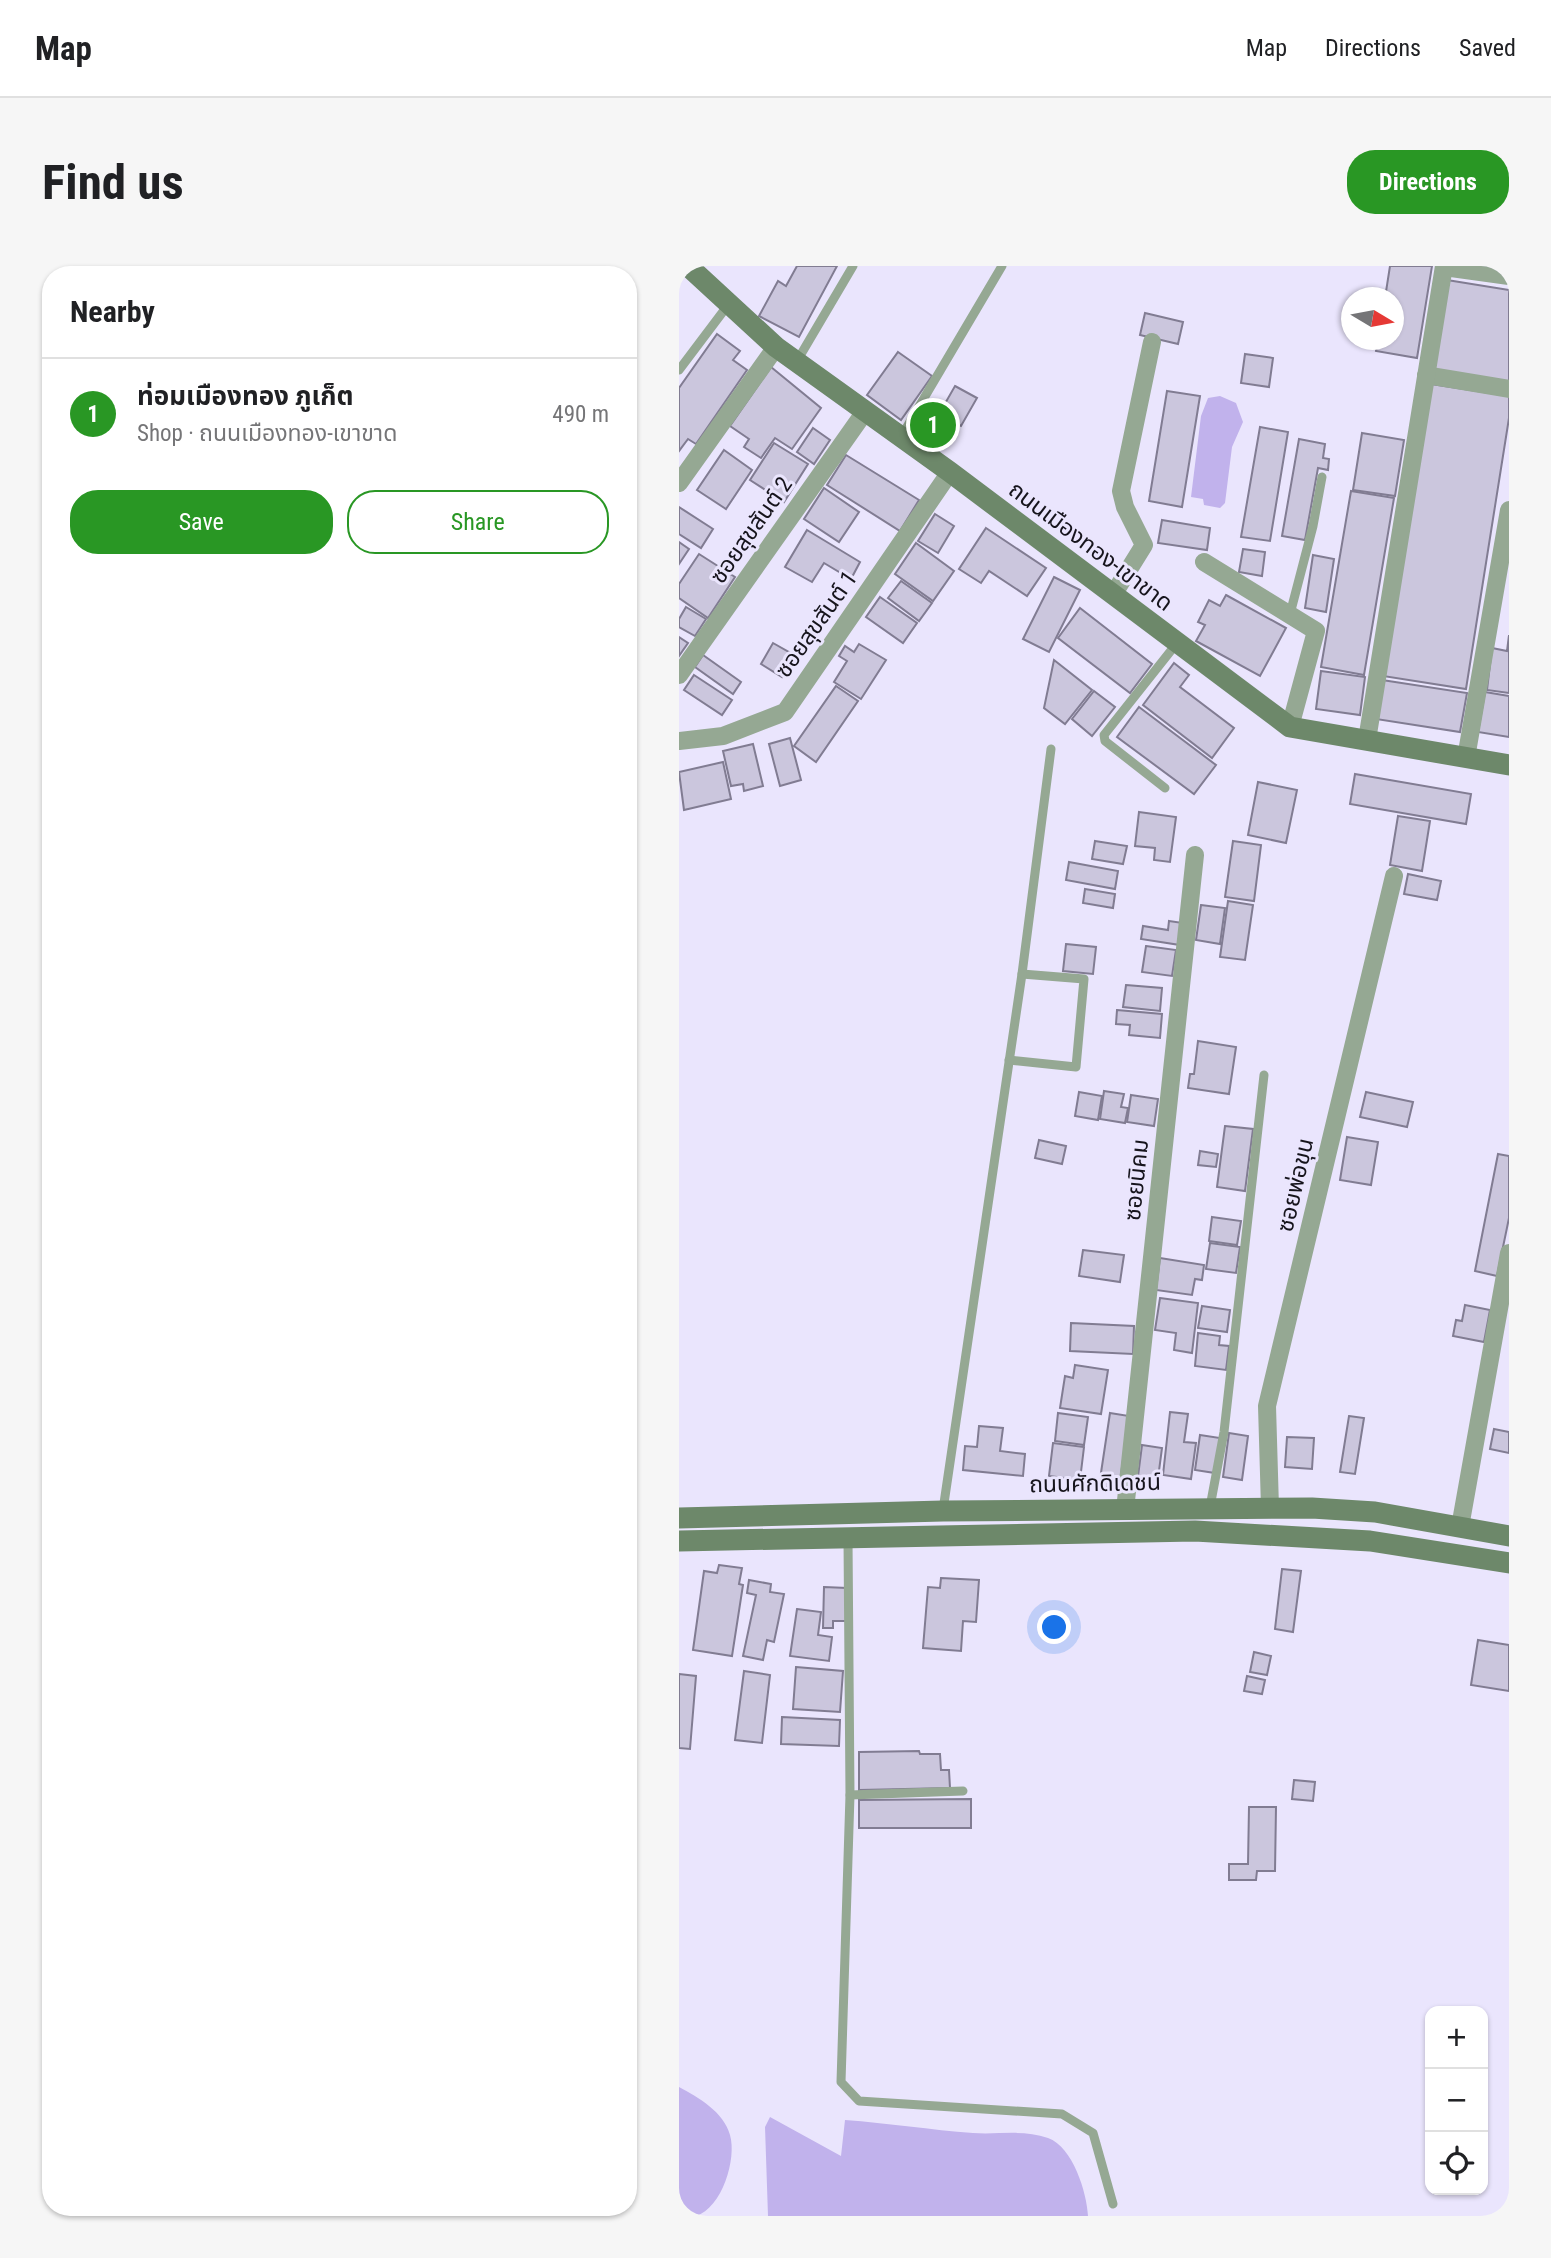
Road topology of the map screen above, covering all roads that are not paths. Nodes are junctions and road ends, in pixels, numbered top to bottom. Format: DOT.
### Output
graph roads {
  1 [pos="688,266"];
  2 [pos="853,266"];
  3 [pos="1003,266"];
  4 [pos="1444,267"];
  5 [pos="1509,276"];
  6 [pos="728,305"];
  7 [pos="1152,342"];
  8 [pos="776,346"];
  9 [pos="796,362"];
  10 [pos="679,370"];
  11 [pos="1426,375"];
  12 [pos="1509,389"];
  13 [pos="864,413"];
  14 [pos="901,439"];
  15 [pos="950,472"];
  16 [pos="1322,477"];
  17 [pos="679,484"];
  18 [pos="1509,510"];
  19 [pos="1204,562"];
  20 [pos="1113,595"];
  21 [pos="1290,614"];
  22 [pos="1177,643"];
  23 [pos="679,675"];
  24 [pos="1290,727"];
  25 [pos="1367,740"];
  26 [pos="679,741"];
  27 [pos="1051,750"];
  28 [pos="1466,758"];
  29 [pos="1509,765"];
  30 [pos="1165,788"];
  31 [pos="1195,855"];
  32 [pos="1394,876"];
  33 [pos="1022,974"];
  34 [pos="1009,1060"];
  35 [pos="1264,1075"];
  36 [pos="1509,1252"];
  37 [pos="1209,1507"];
  38 [pos="1270,1508"];
  39 [pos="1125,1510"];
  40 [pos="943,1511"];
  41 [pos="679,1518"];
  42 [pos="1460,1527"];
  43 [pos="1509,1536"];
  44 [pos="848,1537"];
  45 [pos="679,1541"];
  46 [pos="1509,1563"];
  47 [pos="963,1791"];
  48 [pos="850,1795"];
  49 [pos="1112,2204"];
  1 -- 6 [label="main road, ถนนเมืองทอง-เขาขาด"];
  2 -- 9 [label="lane"];
  3 -- 14 [label="lane"];
  4 -- 5 [label="street"];
  4 -- 11 [label="street"];
  6 -- 8 [label="main road, ถนนเมืองทอง-เขาขาด"];
  6 -- 10 [label="lane"];
  7 -- 20 [label="street"];
  8 -- 9 [label="main road, ถนนเมืองทอง-เขาขาด"];
  8 -- 17 [label="street"];
  9 -- 13 [label="main road, ถนนเมืองทอง-เขาขาด"];
  11 -- 12 [label="street"];
  11 -- 25 [label="street"];
  13 -- 14 [label="main road, ถนนเมืองทอง-เขาขาด"];
  13 -- 23 [label="street, ซอยสุขสันต์ 2"];
  14 -- 15 [label="main road, ถนนเมืองทอง-เขาขาด"];
  15 -- 20 [label="main road, ถนนเมืองทอง-เขาขาด"];
  15 -- 26 [label="street, ซอยสุขสันต์ 1"];
  16 -- 21 [label="lane"];
  18 -- 28 [label="street"];
  19 -- 21 [label="street"];
  20 -- 22 [label="main road, ถนนเมืองทอง-เขาขาด"];
  21 -- 24 [label="street"];
  22 -- 24 [label="main road, ถนนเมืองทอง-เขาขาด"];
  22 -- 30 [label="lane"];
  24 -- 25 [label="main road, ถนนเมืองทอง-เขาขาด"];
  25 -- 28 [label="main road, ถนนเมืองทอง-เขาขาด"];
  27 -- 33 [label="lane"];
  28 -- 29 [label="main road, ถนนเมืองทอง-เขาขาด"];
  31 -- 39 [label="street, ซอยนิคม"];
  32 -- 38 [label="street, ซอยพ่อขุน"];
  33 -- 34 [label="lane"];
  33 -- 34 [label="lane"];
  34 -- 40 [label="lane"];
  35 -- 37 [label="lane"];
  36 -- 42 [label="street"];
  37 -- 38 [label="main road, ถนนศักดิเดชน์"];
  37 -- 39 [label="main road, ถนนศักดิเดชน์"];
  38 -- 42 [label="main road, ถนนศักดิเดชน์"];
  39 -- 40 [label="main road, ถนนศักดิเดชน์"];
  40 -- 41 [label="main road, ถนนศักดิเดชน์"];
  42 -- 43 [label="main road, ถนนศักดิเดชน์"];
  44 -- 45 [label="main road"];
  44 -- 46 [label="main road"];
  44 -- 48 [label="lane"];
  47 -- 48 [label="lane"];
  48 -- 49 [label="lane"];
}
